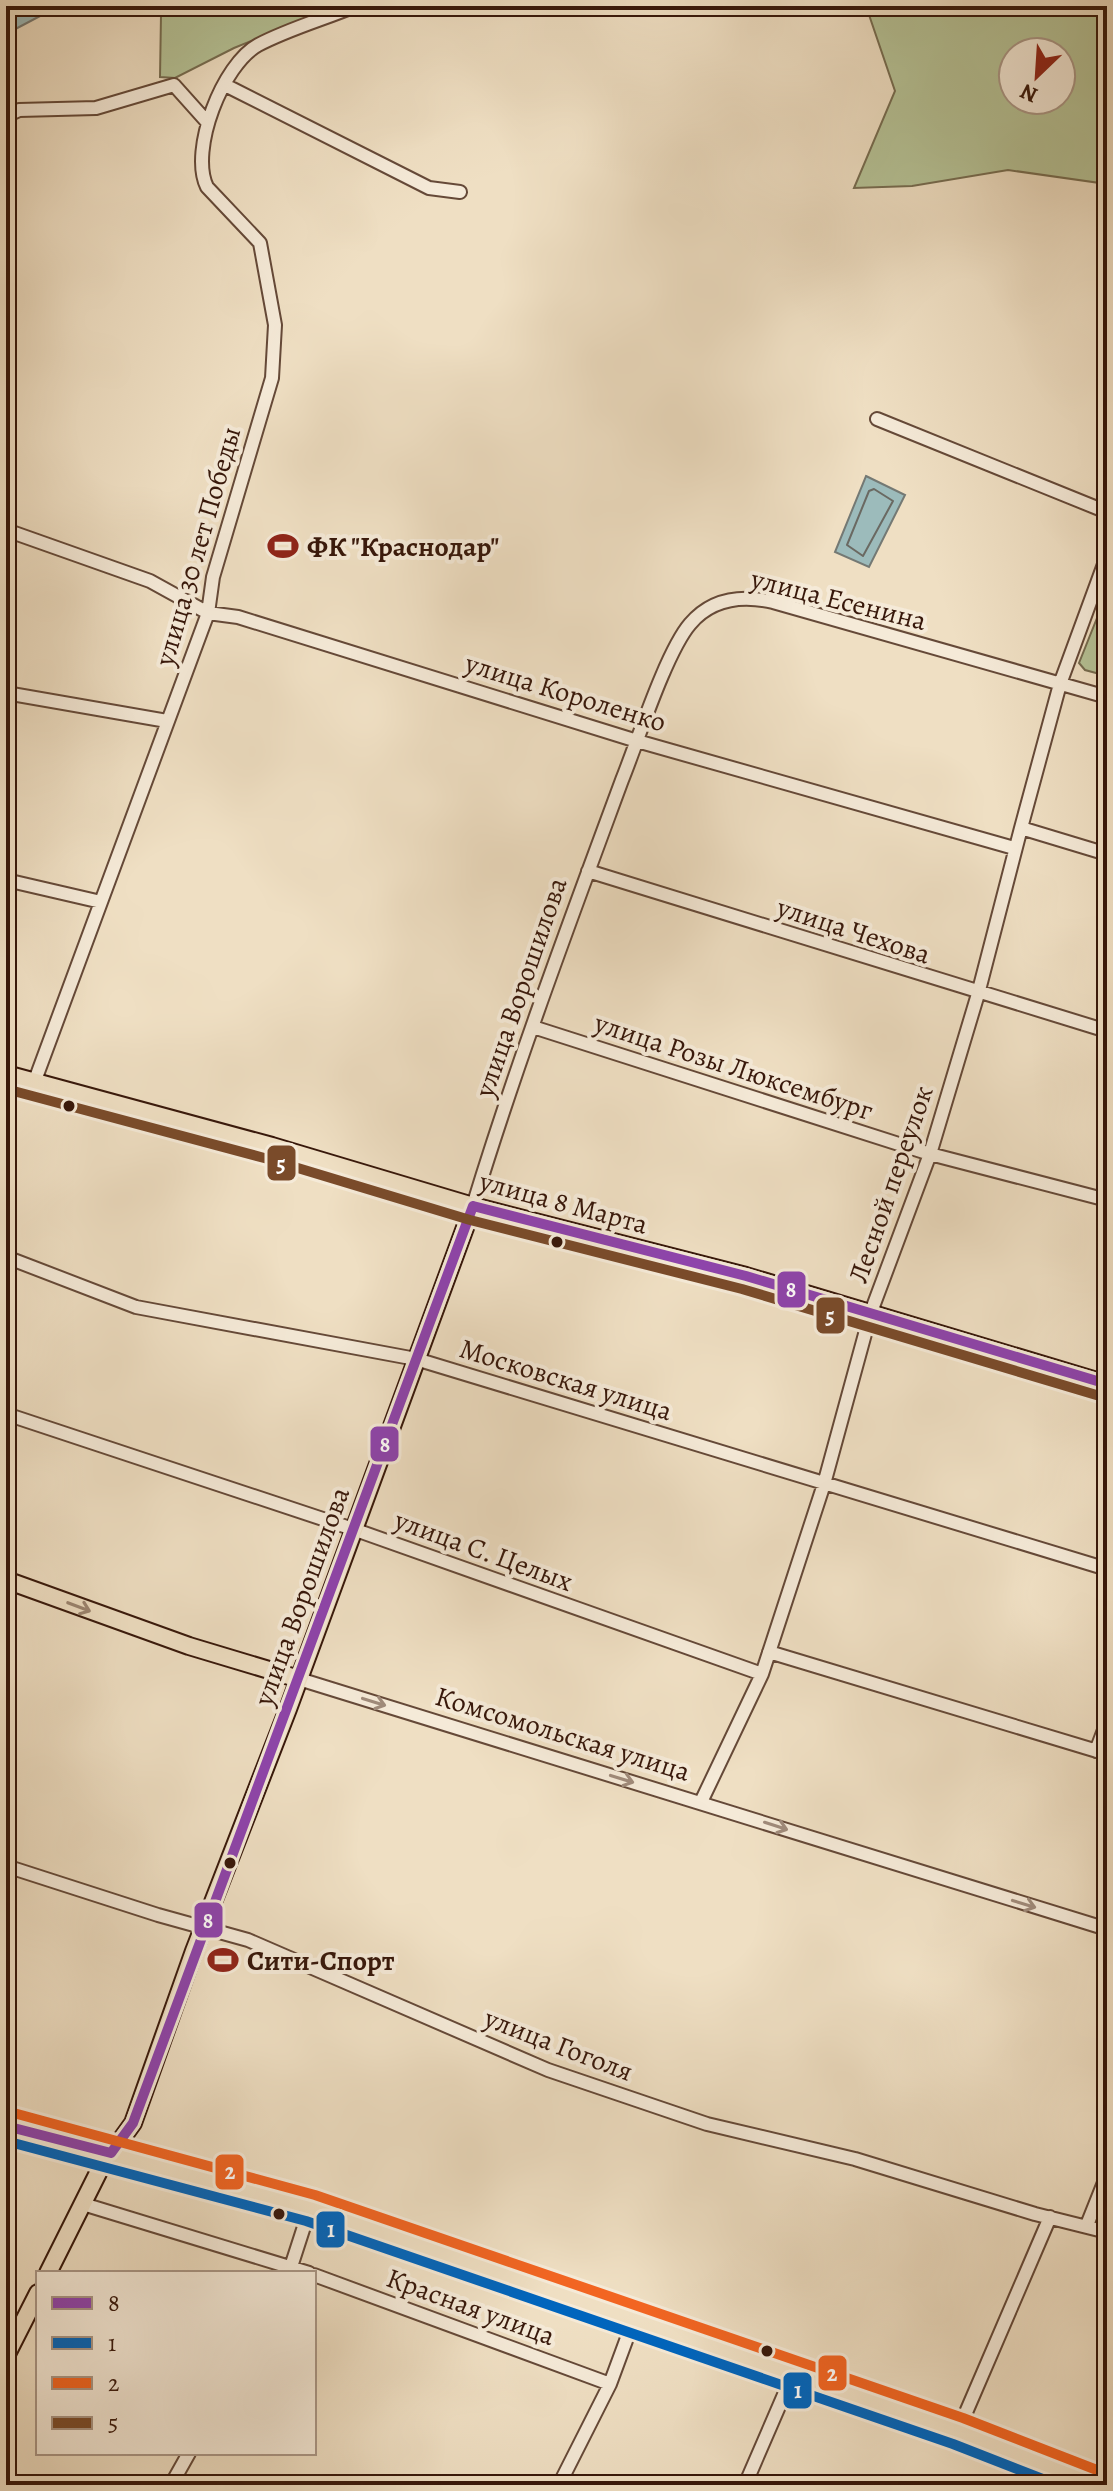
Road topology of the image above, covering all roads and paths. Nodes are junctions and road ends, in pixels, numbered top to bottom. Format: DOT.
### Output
graph roads {
  1 [pos="355,6"];
  2 [pos="227,80"];
  3 [pos="6,116"];
  4 [pos="208,123"];
  5 [pos="460,192"];
  6 [pos="877,419"];
  7 [pos="1107,512"];
  8 [pos="6,530"];
  9 [pos="1107,556"];
  10 [pos="208,613"];
  11 [pos="1060,684"];
  12 [pos="6,693"];
  13 [pos="1107,697"];
  14 [pos="167,721"];
  15 [pos="637,741"];
  16 [pos="1021,828"];
  17 [pos="1014,848"];
  18 [pos="1107,854"];
  19 [pos="588,871"];
  20 [pos="6,880"];
  21 [pos="101,902"];
  22 [pos="978,994"];
  23 [pos="533,1027"];
  24 [pos="1107,1031"];
  25 [pos="6,1076"];
  26 [pos="34,1083"];
  27 [pos="930,1154"];
  28 [pos="1107,1200"];
  29 [pos="473,1206"];
  30 [pos="6,1257"];
  31 [pos="871,1312"];
  32 [pos="416,1359"];
  33 [pos="1107,1384"];
  34 [pos="6,1414"];
  35 [pos="824,1484"];
  36 [pos="353,1529"];
  37 [pos="1107,1569"];
  38 [pos="6,1580"];
  39 [pos="769,1652"];
  40 [pos="762,1674"];
  41 [pos="299,1679"];
  42 [pos="1107,1722"];
  43 [pos="1101,1752"];
  44 [pos="701,1802"];
  45 [pos="6,1866"];
  46 [pos="203,1928"];
  47 [pos="1107,1929"];
  48 [pos="6,2126"];
  49 [pos="111,2153"];
  50 [pos="1107,2175"];
  51 [pos="83,2204"];
  52 [pos="310,2208"];
  53 [pos="1050,2217"];
  54 [pos="1087,2225"];
  55 [pos="1107,2232"];
  56 [pos="290,2270"];
  57 [pos="49,2271"];
  58 [pos="316,2275"];
  59 [pos="36,2297"];
  60 [pos="634,2319"];
  61 [pos="6,2356"];
  62 [pos="793,2374"];
  63 [pos="610,2384"];
  64 [pos="958,2431"];
  65 [pos="188,2455"];
  66 [pos="171,2485"];
  67 [pos="559,2485"];
  68 [pos="745,2485"];
  69 [pos="1097,2485"];
  1 -- 2 [label="street, улица 30 лет Победы"];
  2 -- 4 [label="street, улица 30 лет Победы"];
  2 -- 5 [label="street"];
  3 -- 4 [label="street"];
  4 -- 10 [label="street, улица 30 лет Победы"];
  6 -- 7 [label="street"];
  8 -- 10 [label="street, улица Короленко"];
  9 -- 11 [label="street"];
  10 -- 14 [label="street, улица 30 лет Победы"];
  10 -- 15 [label="street, улица Короленко"];
  11 -- 13 [label="street, улица Есенина"];
  11 -- 15 [label="street, улица Есенина"];
  11 -- 16 [label="street"];
  12 -- 14 [label="street"];
  14 -- 21 [label="street, улица 30 лет Победы"];
  15 -- 17 [label="street, улица Короленко"];
  15 -- 19 [label="street, улица Ворошилова"];
  16 -- 17 [label="street"];
  16 -- 18 [label="street"];
  17 -- 22 [label="street, Лесной переулок"];
  19 -- 22 [label="street, улица Чехова"];
  19 -- 23 [label="street, улица Ворошилова"];
  20 -- 21 [label="street"];
  21 -- 26 [label="street, улица 30 лет Победы"];
  22 -- 24 [label="street, улица Чехова"];
  22 -- 27 [label="street, Лесной переулок"];
  23 -- 27 [label="street, улица Розы Люксембург"];
  23 -- 29 [label="street, улица Ворошилова"];
  25 -- 26 [label="main road, улица 8 Марта"];
  26 -- 29 [label="main road, улица 8 Марта"];
  27 -- 28 [label="street, улица Розы Люксембург"];
  27 -- 31 [label="street, Лесной переулок"];
  29 -- 31 [label="main road, улица 8 Марта"];
  29 -- 32 [label="main road, улица Ворошилова"];
  30 -- 32 [label="street, Московская улица"];
  31 -- 33 [label="main road, улица 8 Марта"];
  31 -- 35 [label="street, Лесной переулок"];
  32 -- 35 [label="street, Московская улица"];
  32 -- 36 [label="main road, улица Ворошилова"];
  34 -- 36 [label="street, улица С. Целых"];
  35 -- 37 [label="street, Московская улица"];
  35 -- 39 [label="street, Лесной переулок"];
  36 -- 40 [label="street, улица С. Целых"];
  36 -- 41 [label="main road, улица Ворошилова"];
  38 -- 41 [label="main road, Комсомольская улица, one-way"];
  39 -- 40 [label="street, Лесной переулок"];
  39 -- 43 [label="street"];
  40 -- 44 [label="street, Лесной переулок"];
  41 -- 44 [label="street, Комсомольская улица, one-way"];
  41 -- 46 [label="main road, улица Ворошилова"];
  42 -- 43 [label="street"];
  44 -- 47 [label="street, Комсомольская улица, one-way"];
  45 -- 46 [label="street, улица Гоголя"];
  46 -- 49 [label="main road, улица Ворошилова"];
  46 -- 53 [label="street, улица Гоголя"];
  48 -- 49 [label="main road, Красная улица"];
  49 -- 51 [label="main road, улица Ворошилова"];
  49 -- 52 [label="main road, Красная улица"];
  50 -- 54 [label="street"];
  51 -- 56 [label="street, Красная улица"];
  51 -- 57 [label="main road, улица Ворошилова"];
  52 -- 56 [label="street"];
  52 -- 60 [label="main road, Красная улица"];
  53 -- 54 [label="street, улица Гоголя"];
  53 -- 64 [label="street"];
  54 -- 55 [label="street, улица Гоголя"];
  58 -- 63 [label="street, Красная улица"];
  59 -- 61 [label="main road"];
  60 -- 62 [label="main road, Красная улица"];
  60 -- 63 [label="street"];
  62 -- 64 [label="main road, Красная улица"];
  62 -- 68 [label="street"];
  63 -- 67 [label="street"];
  64 -- 69 [label="main road, Красная улица"];
  65 -- 66 [label="street"];
}
